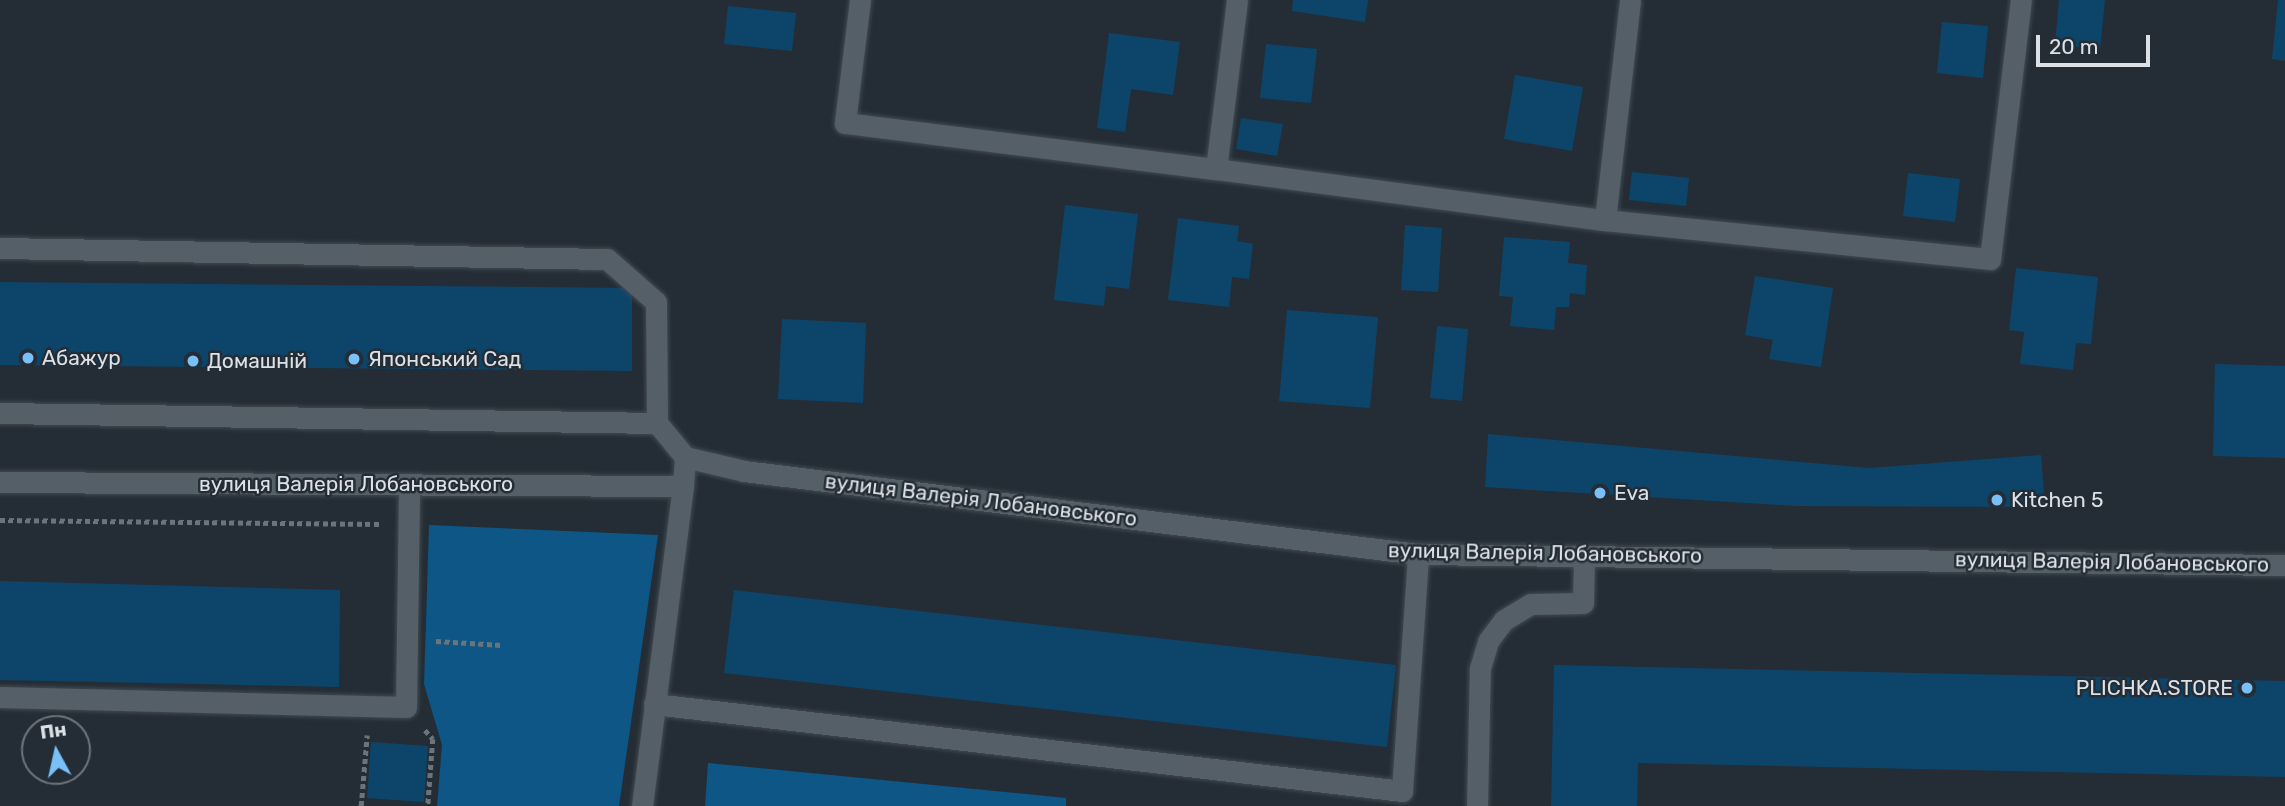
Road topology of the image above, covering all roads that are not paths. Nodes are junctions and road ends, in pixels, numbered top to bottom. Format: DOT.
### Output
graph roads {
  1 [pos="860,0"];
  2 [pos="1237,0"];
  3 [pos="1630,0"];
  4 [pos="2021,0"];
  5 [pos="1216,169"];
  6 [pos="1605,220"];
  7 [pos="0,248"];
  8 [pos="0,413"];
  9 [pos="657,423"];
  10 [pos="685,457"];
  11 [pos="0,482"];
  12 [pos="409,484"];
  13 [pos="683,486"];
  14 [pos="1418,554"];
  15 [pos="1584,558"];
  16 [pos="2285,565"];
  17 [pos="0,697"];
  18 [pos="654,704"];
  19 [pos="642,806"];
  20 [pos="1477,806"];
  1 -- 5 [label="street"];
  2 -- 5 [label="street"];
  3 -- 6 [label="street"];
  4 -- 6 [label="street"];
  5 -- 6 [label="street"];
  7 -- 9 [label="street"];
  8 -- 9 [label="street"];
  9 -- 10 [label="street"];
  10 -- 13 [label="street"];
  10 -- 14 [label="street, вулиця Валерія Лобановського"];
  11 -- 12 [label="street, вулиця Валерія Лобановського"];
  12 -- 13 [label="street, вулиця Валерія Лобановського"];
  12 -- 17 [label="street"];
  13 -- 18 [label="street"];
  14 -- 15 [label="street, вулиця Валерія Лобановського"];
  14 -- 18 [label="street"];
  15 -- 16 [label="street, вулиця Валерія Лобановського"];
  15 -- 20 [label="street"];
  18 -- 19 [label="street"];
}
